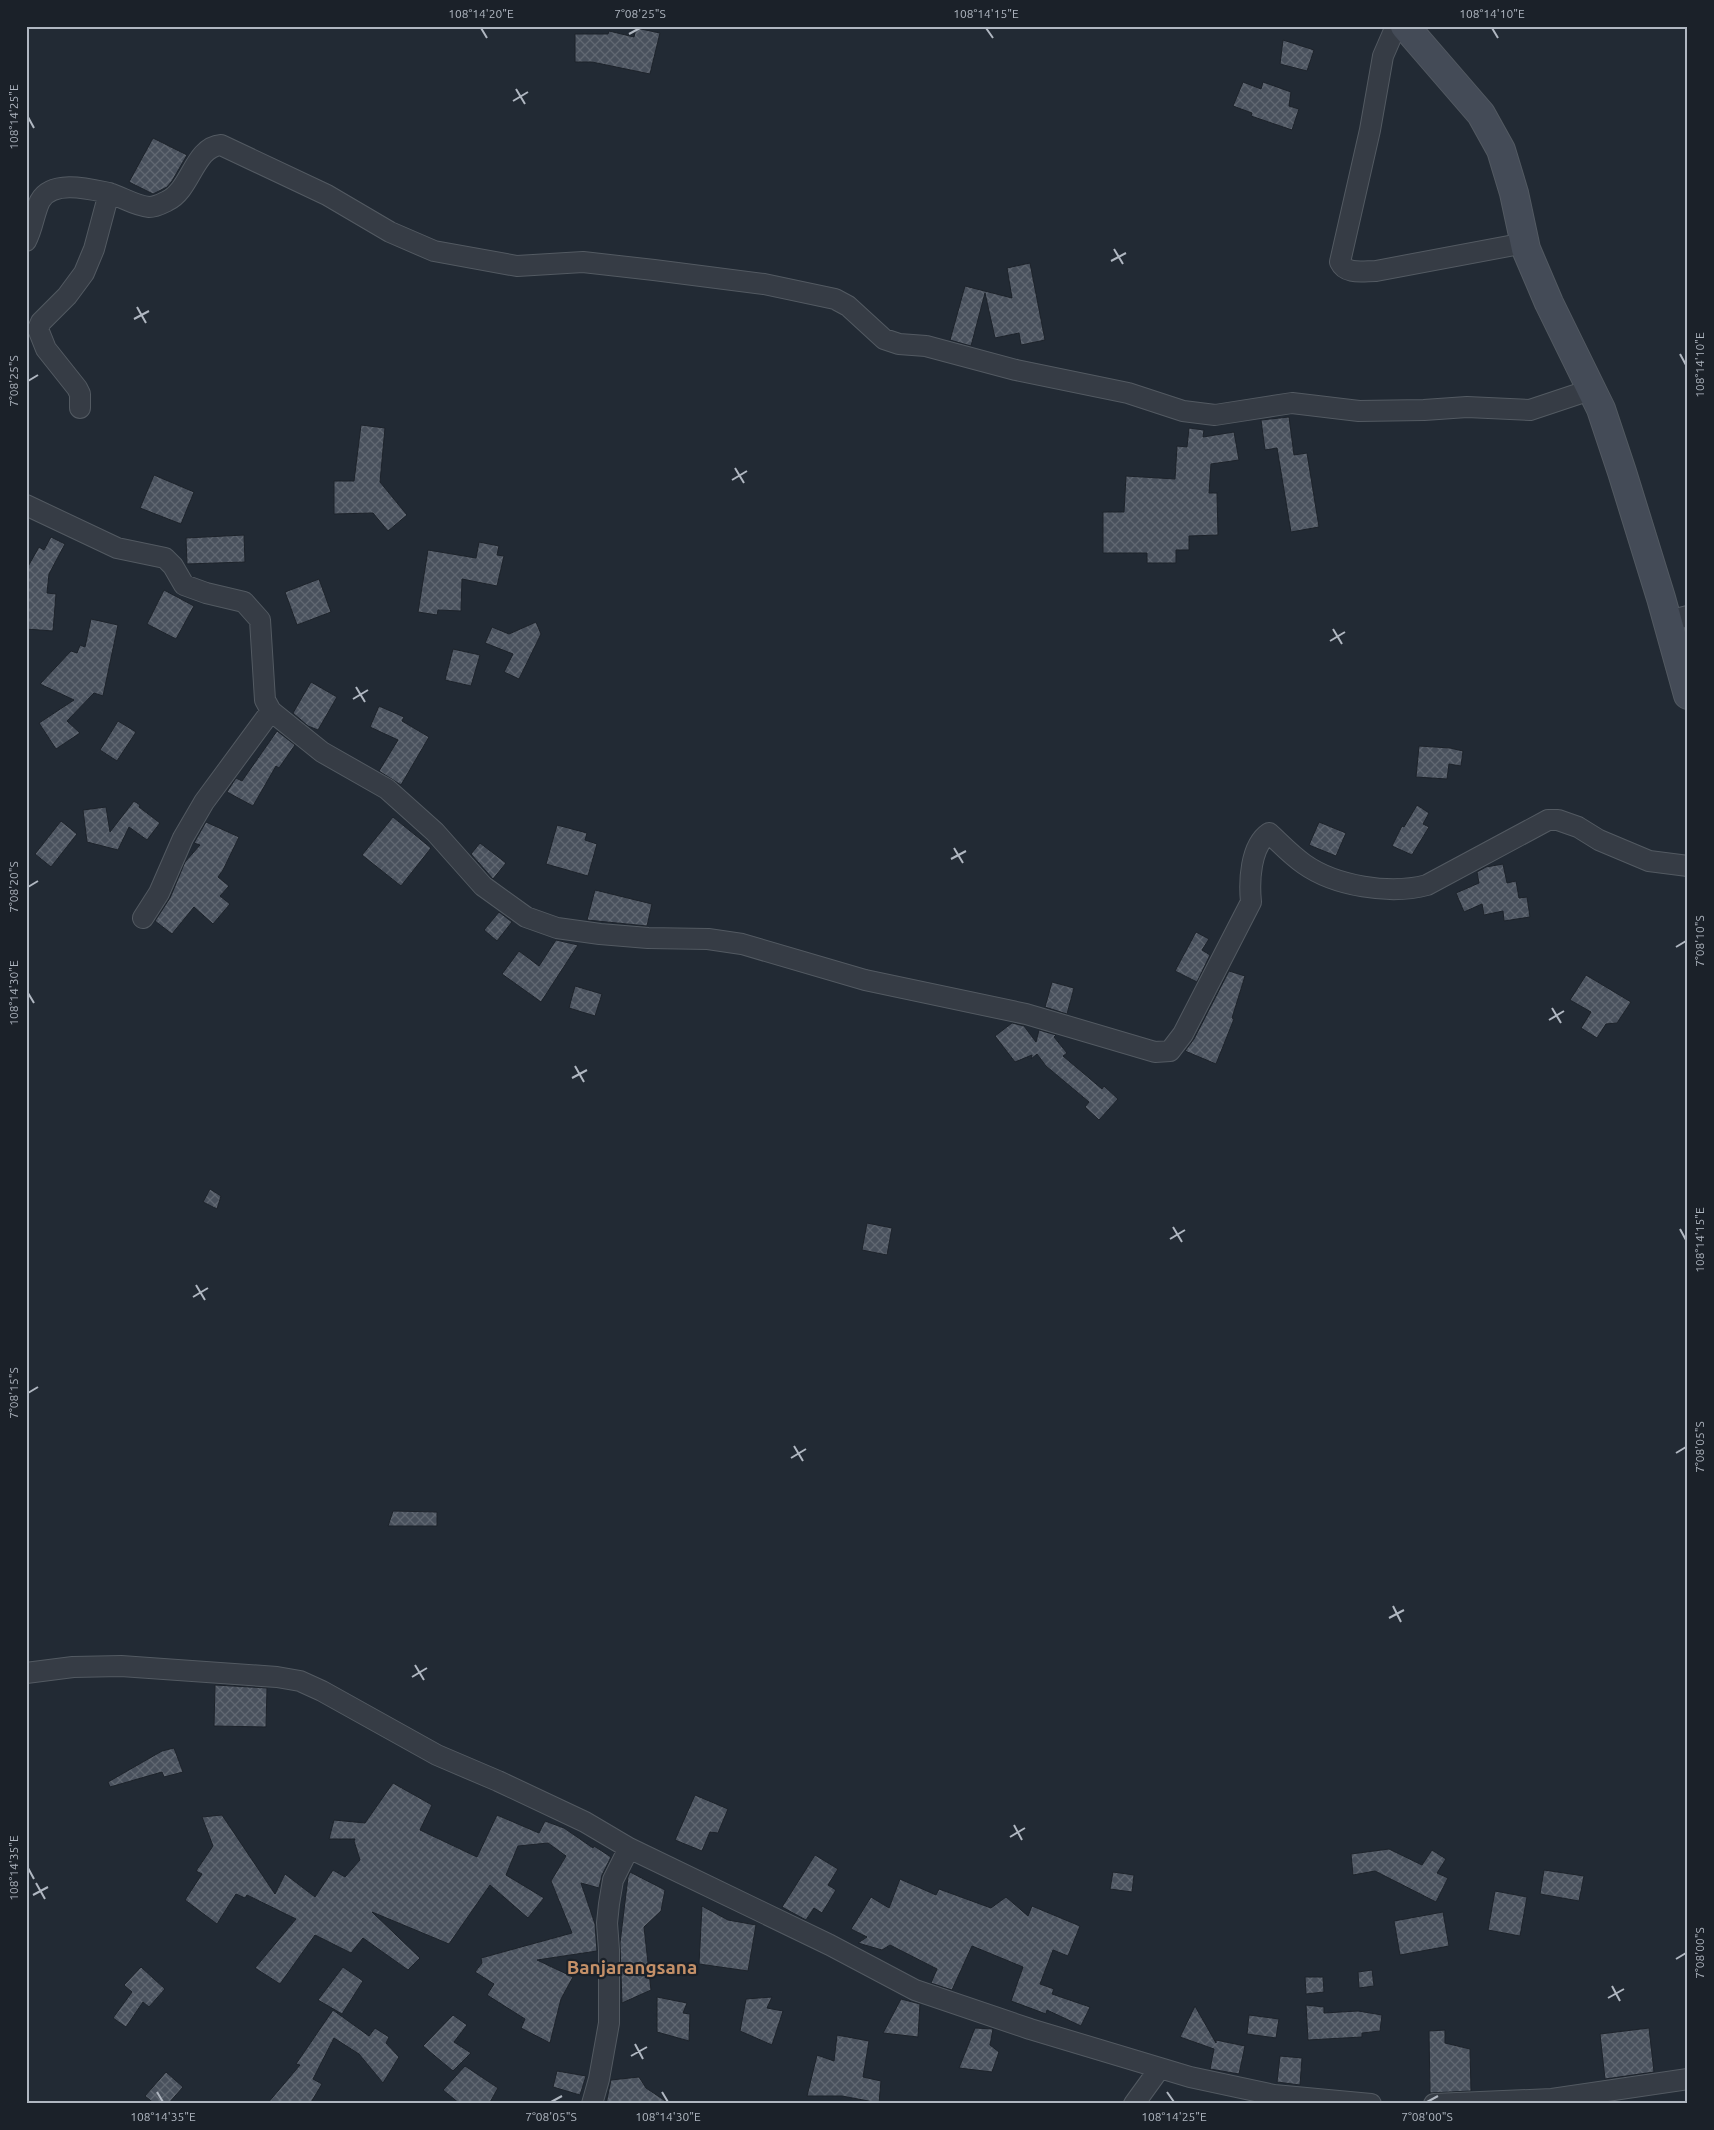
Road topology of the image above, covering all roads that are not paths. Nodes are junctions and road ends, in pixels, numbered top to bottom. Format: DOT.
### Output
graph roads {
  1 [pos="1396,26"];
  2 [pos="1405,26"];
  3 [pos="109,193"];
  4 [pos="26,241"];
  5 [pos="1525,243"];
  6 [pos="1590,390"];
  7 [pos="80,408"];
  8 [pos="26,505"];
  9 [pos="1678,619"];
  10 [pos="1688,694"];
  11 [pos="271,711"];
  12 [pos="1688,866"];
  13 [pos="143,918"];
  14 [pos="26,1673"];
  15 [pos="629,1848"];
  16 [pos="1160,2068"];
  17 [pos="1688,2078"];
  18 [pos="592,2104"];
  19 [pos="1134,2104"];
  20 [pos="1371,2104"];
  21 [pos="1434,2104"];
  1 -- 5 [label="street"];
  2 -- 5 [label="street"];
  3 -- 4 [label="street"];
  3 -- 6 [label="street"];
  3 -- 7 [label="street"];
  5 -- 6 [label="street"];
  6 -- 9 [label="street"];
  8 -- 11 [label="street"];
  9 -- 10 [label="street"];
  11 -- 12 [label="street"];
  11 -- 13 [label="street"];
  14 -- 15 [label="street"];
  15 -- 16 [label="street"];
  15 -- 18 [label="street"];
  16 -- 19 [label="street"];
  16 -- 20 [label="street"];
  17 -- 21 [label="street"];
}
